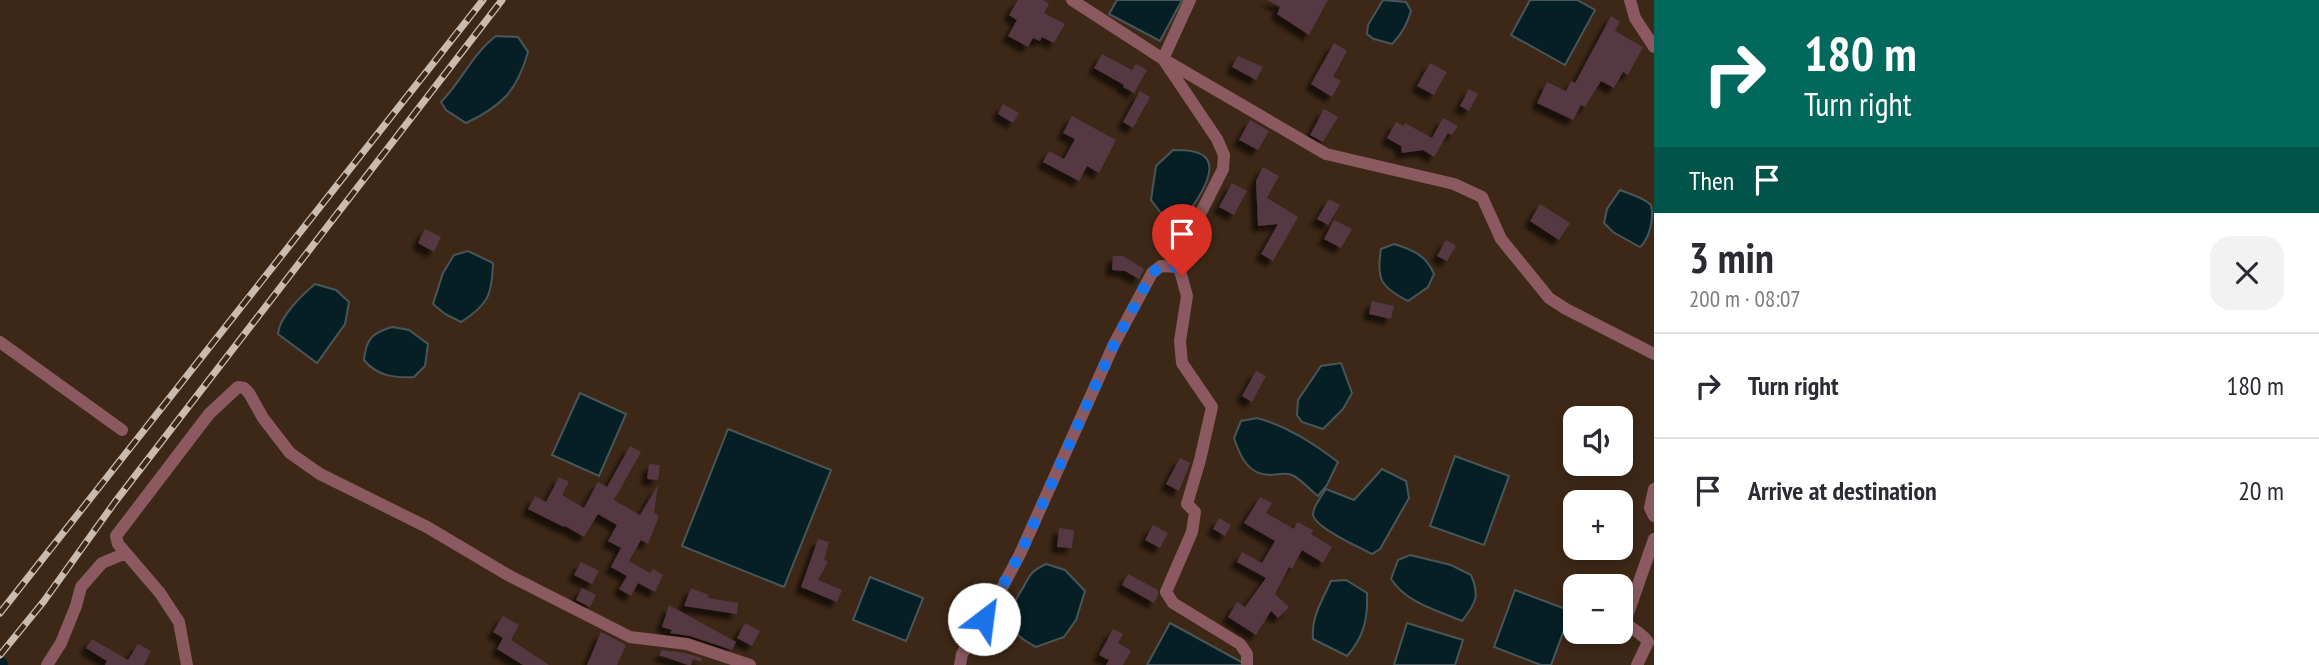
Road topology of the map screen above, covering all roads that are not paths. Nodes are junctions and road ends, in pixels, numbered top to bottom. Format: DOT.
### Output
graph roads {
  1 [pos="1072,0"];
  2 [pos="1190,0"];
  3 [pos="1630,0"];
  4 [pos="1654,47"];
  5 [pos="1163,59"];
  6 [pos="1179,267"];
  7 [pos="0,342"];
  8 [pos="1654,354"];
  9 [pos="122,429"];
  10 [pos="1654,489"];
  11 [pos="1654,516"];
  12 [pos="1654,539"];
  13 [pos="126,553"];
  14 [pos="47,665"];
  15 [pos="187,665"];
  16 [pos="750,665"];
  17 [pos="960,665"];
  18 [pos="1247,665"];
  19 [pos="1637,665"];
  1 -- 5 [label="street"];
  2 -- 5 [label="street"];
  3 -- 4 [label="street"];
  5 -- 6 [label="street"];
  5 -- 8 [label="street"];
  6 -- 17 [label="street"];
  6 -- 18 [label="street"];
  7 -- 9 [label="street"];
  10 -- 11 [label="street"];
  12 -- 19 [label="street"];
  13 -- 14 [label="street"];
  13 -- 15 [label="street"];
  13 -- 16 [label="street"];
}
